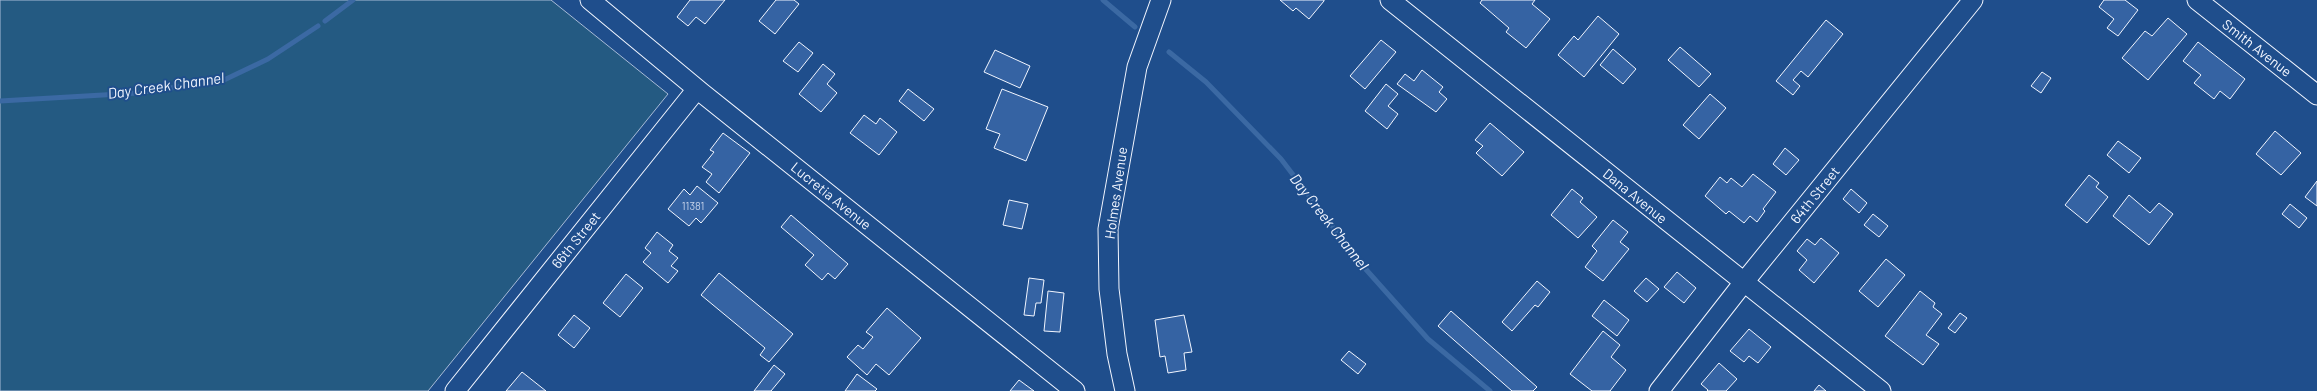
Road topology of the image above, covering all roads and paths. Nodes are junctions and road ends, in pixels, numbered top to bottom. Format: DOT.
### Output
graph roads {
  1 [pos="590,0"];
  2 [pos="1162,0"];
  3 [pos="1390,0"];
  4 [pos="1973,0"];
  5 [pos="2197,0"];
  6 [pos="697,89"];
  7 [pos="2317,95"];
  8 [pos="1744,282"];
  9 [pos="455,391"];
  10 [pos="1075,391"];
  11 [pos="1125,391"];
  12 [pos="1659,391"];
  13 [pos="1881,391"];
  1 -- 6 [label="street, Lucretia Avenue"];
  2 -- 11 [label="street, Holmes Avenue"];
  3 -- 8 [label="street, Dana Avenue"];
  4 -- 8 [label="street, 64th Street"];
  5 -- 7 [label="street, Smith Avenue"];
  6 -- 9 [label="street, 66th Street"];
  6 -- 10 [label="street, Lucretia Avenue"];
  8 -- 12 [label="street, 64th Street"];
  8 -- 13 [label="street, Dana Avenue"];
}
